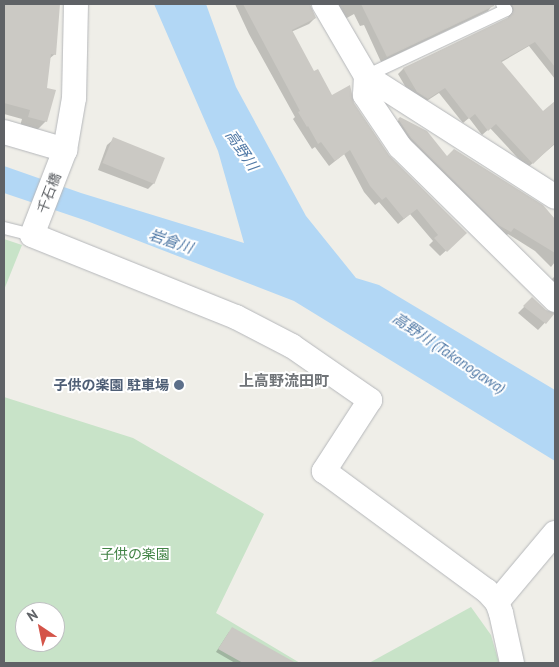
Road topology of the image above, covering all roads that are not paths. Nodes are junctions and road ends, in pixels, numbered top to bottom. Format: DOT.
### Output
graph roads {
  1 [pos="76,4"];
  2 [pos="324,4"];
  3 [pos="502,4"];
  4 [pos="366,76"];
  5 [pos="4,132"];
  6 [pos="65,150"];
  7 [pos="555,198"];
  8 [pos="4,228"];
  9 [pos="32,236"];
  10 [pos="555,300"];
  11 [pos="555,533"];
  12 [pos="497,602"];
  13 [pos="512,663"];
  1 -- 6 [label="street, 千石橋"];
  2 -- 4 [label="street"];
  3 -- 4 [label="lane"];
  4 -- 7 [label="street"];
  4 -- 10 [label="street"];
  5 -- 6 [label="street"];
  6 -- 9 [label="street, 千石橋"];
  8 -- 9 [label="lane"];
  9 -- 12 [label="street"];
  11 -- 12 [label="street"];
  12 -- 13 [label="street"];
}
